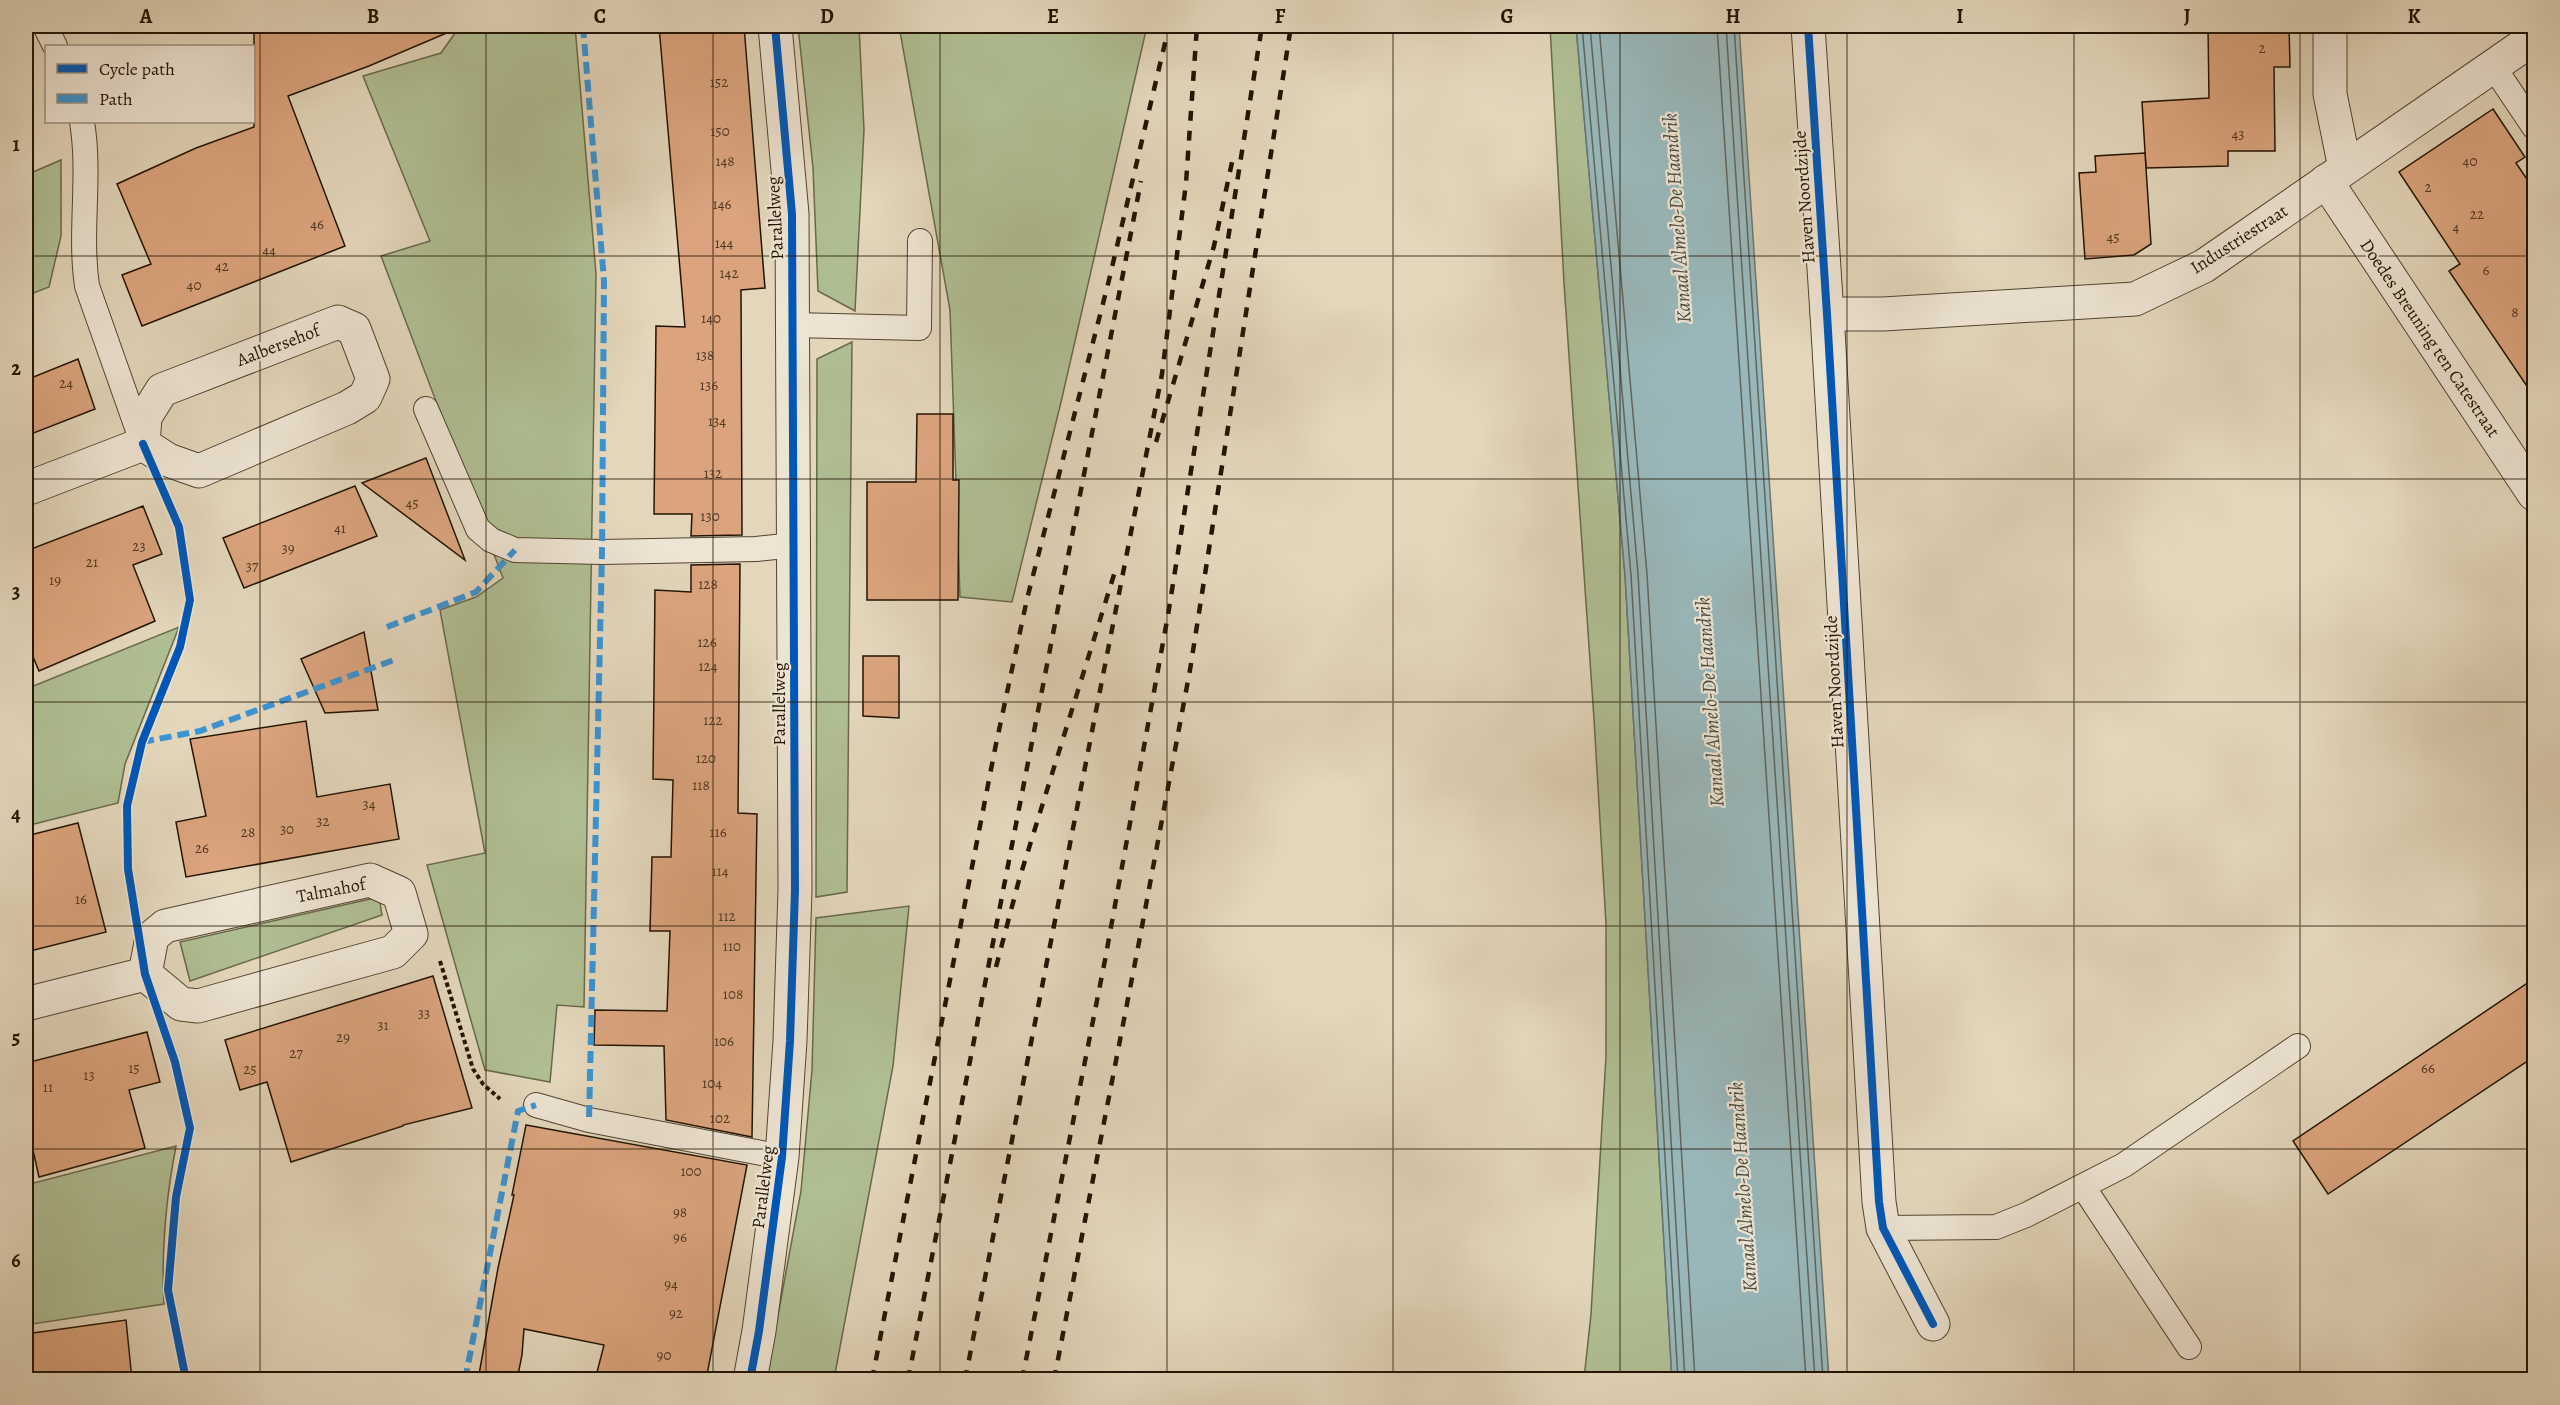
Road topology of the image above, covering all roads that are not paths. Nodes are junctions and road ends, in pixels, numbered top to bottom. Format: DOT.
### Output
graph roads {
  1 [pos="45,26"];
  2 [pos="775,26"];
  3 [pos="1808,26"];
  4 [pos="2330,26"];
  5 [pos="2535,38"];
  6 [pos="54,45"];
  7 [pos="2493,66"];
  8 [pos="81,123"];
  9 [pos="2535,127"];
  10 [pos="2336,174"];
  11 [pos="920,241"];
  12 [pos="1827,314"];
  13 [pos="793,324"];
  14 [pos="426,409"];
  15 [pos="143,444"];
  16 [pos="26,489"];
  17 [pos="2535,494"];
  18 [pos="794,545"];
  19 [pos="145,974"];
  20 [pos="26,1004"];
  21 [pos="2298,1046"];
  22 [pos="536,1105"];
  23 [pos="782,1157"];
  24 [pos="2084,1188"];
  25 [pos="1883,1228"];
  26 [pos="1933,1324"];
  27 [pos="2189,1347"];
  28 [pos="750,1380"];
  1 -- 6 [label="lane"];
  2 -- 13 [label="street, Parallelweg"];
  3 -- 12 [label="street, Haven Noordzijde"];
  4 -- 10 [label="street"];
  5 -- 7 [label="street, Industriestraat"];
  7 -- 9 [label="lane"];
  7 -- 10 [label="street, Industriestraat"];
  8 -- 15 [label="lane"];
  10 -- 12 [label="street, Industriestraat"];
  10 -- 17 [label="street, Doedes Breuning ten Catestraat"];
  11 -- 13 [label="lane"];
  12 -- 25 [label="street, Haven Noordzijde"];
  13 -- 18 [label="street, Parallelweg"];
  14 -- 18 [label="lane"];
  15 -- 15 [label="street, Aalbersehof"];
  15 -- 16 [label="street"];
  18 -- 23 [label="street, Parallelweg"];
  19 -- 19 [label="street, Talmahof"];
  19 -- 20 [label="street"];
  21 -- 24 [label="lane"];
  22 -- 23 [label="lane"];
  23 -- 28 [label="street, Parallelweg"];
  24 -- 25 [label="lane"];
  24 -- 27 [label="lane"];
  25 -- 26 [label="street, Haven Noordzijde"];
}
